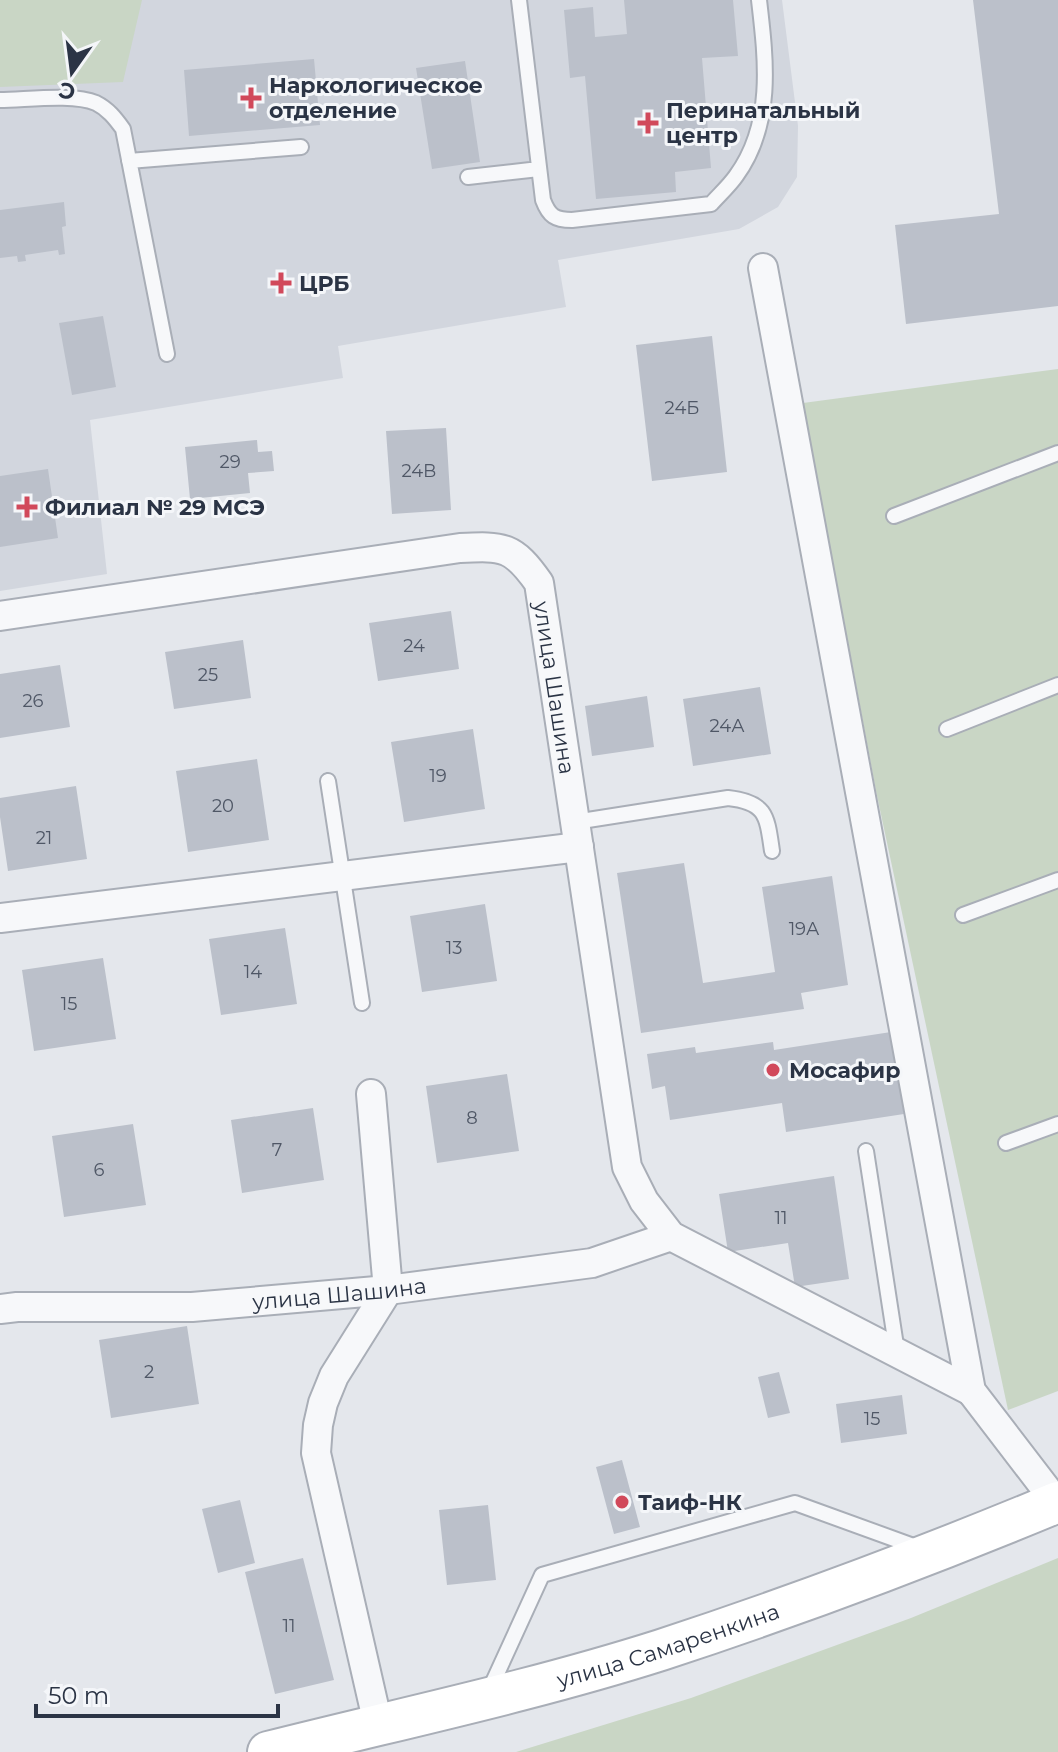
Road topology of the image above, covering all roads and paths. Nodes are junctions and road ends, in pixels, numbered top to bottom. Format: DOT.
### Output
graph roads {
  1 [pos="519,0"];
  2 [pos="759,0"];
  3 [pos="0,100"];
  4 [pos="301,147"];
  5 [pos="129,161"];
  6 [pos="539,169"];
  7 [pos="468,177"];
  8 [pos="763,268"];
  9 [pos="167,354"];
  10 [pos="1058,453"];
  11 [pos="894,516"];
  12 [pos="0,616"];
  13 [pos="1058,685"];
  14 [pos="947,729"];
  15 [pos="328,781"];
  16 [pos="577,834"];
  17 [pos="772,851"];
  18 [pos="342,876"];
  19 [pos="1058,880"];
  20 [pos="963,915"];
  21 [pos="0,918"];
  22 [pos="362,1003"];
  23 [pos="371,1094"];
  24 [pos="1058,1124"];
  25 [pos="1006,1143"];
  26 [pos="866,1151"];
  27 [pos="671,1236"];
  28 [pos="388,1290"];
  29 [pos="0,1309"];
  30 [pos="897,1353"];
  31 [pos="971,1391"];
  32 [pos="1057,1502"];
  33 [pos="934,1554"];
  34 [pos="485,1699"];
  35 [pos="378,1724"];
  36 [pos="268,1752"];
  1 -- 6 [label="lane"];
  2 -- 6 [label="lane"];
  3 -- 5 [label="lane"];
  4 -- 5 [label="lane"];
  5 -- 9 [label="lane"];
  6 -- 7 [label="lane"];
  8 -- 31 [label="street"];
  10 -- 11 [label="lane"];
  12 -- 16 [label="street, улица Шашина"];
  13 -- 14 [label="lane"];
  15 -- 18 [label="lane"];
  16 -- 17 [label="lane"];
  16 -- 18 [label="street"];
  16 -- 27 [label="street, улица Шашина"];
  18 -- 21 [label="street"];
  18 -- 22 [label="lane"];
  19 -- 20 [label="lane"];
  23 -- 28 [label="street"];
  24 -- 25 [label="lane"];
  26 -- 30 [label="lane"];
  27 -- 28 [label="street, улица Шашина"];
  27 -- 30 [label="street, улица Шашина"];
  28 -- 29 [label="street, улица Шашина"];
  28 -- 35 [label="street"];
  30 -- 31 [label="street, улица Шашина"];
  31 -- 32 [label="street"];
  32 -- 33 [label="main road, улица Самаренкина"];
  33 -- 34 [label="main road, улица Самаренкина"];
  33 -- 34 [label="lane"];
  34 -- 35 [label="main road, улица Самаренкина"];
  35 -- 36 [label="main road, улица Самаренкина"];
}
